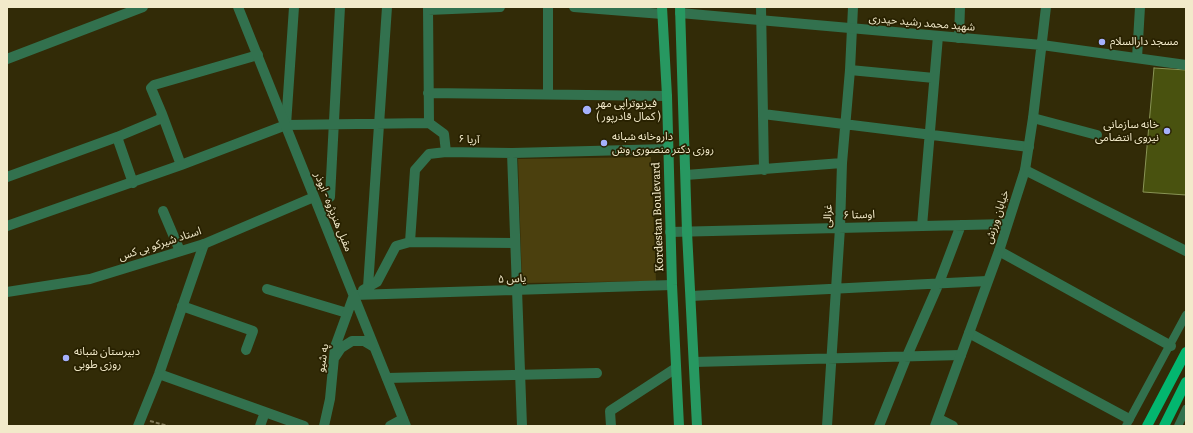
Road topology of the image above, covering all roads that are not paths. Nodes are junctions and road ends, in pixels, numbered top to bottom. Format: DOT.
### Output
graph roads {
  1 [pos="143,7"];
  2 [pos="238,7"];
  3 [pos="294,7"];
  4 [pos="340,7"];
  5 [pos="387,7"];
  6 [pos="500,7"];
  7 [pos="548,7"];
  8 [pos="574,7"];
  9 [pos="761,7"];
  10 [pos="853,7"];
  11 [pos="960,7"];
  12 [pos="1046,7"];
  13 [pos="1140,7"];
  14 [pos="428,8"];
  15 [pos="662,10"];
  16 [pos="680,10"];
  17 [pos="762,20"];
  18 [pos="851,28"];
  19 [pos="938,36"];
  20 [pos="958,38"];
  21 [pos="1042,45"];
  22 [pos="258,55"];
  23 [pos="1137,58"];
  24 [pos="7,59"];
  25 [pos="1186,65"];
  26 [pos="850,70"];
  27 [pos="934,78"];
  28 [pos="428,93"];
  29 [pos="548,94"];
  30 [pos="667,96"];
  31 [pos="162,114"];
  32 [pos="763,114"];
  33 [pos="1034,118"];
  34 [pos="334,123"];
  35 [pos="429,123"];
  36 [pos="286,125"];
  37 [pos="380,125"];
  38 [pos="845,125"];
  39 [pos="1097,135"];
  40 [pos="928,136"];
  41 [pos="117,137"];
  42 [pos="1029,147"];
  43 [pos="668,149"];
  44 [pos="446,152"];
  45 [pos="512,153"];
  46 [pos="842,163"];
  47 [pos="182,165"];
  48 [pos="764,170"];
  49 [pos="1025,170"];
  50 [pos="686,175"];
  51 [pos="7,177"];
  52 [pos="132,183"];
  53 [pos="314,197"];
  54 [pos="330,197"];
  55 [pos="163,211"];
  56 [pos="1007,224"];
  57 [pos="961,225"];
  58 [pos="7,226"];
  59 [pos="922,226"];
  60 [pos="840,228"];
  61 [pos="670,232"];
  62 [pos="688,232"];
  63 [pos="410,242"];
  64 [pos="514,243"];
  65 [pos="204,244"];
  66 [pos="999,250"];
  67 [pos="1186,250"];
  68 [pos="180,251"];
  69 [pos="987,280"];
  70 [pos="940,283"];
  71 [pos="672,285"];
  72 [pos="368,287"];
  73 [pos="836,288"];
  74 [pos="268,289"];
  75 [pos="516,291"];
  76 [pos="7,292"];
  77 [pos="354,295"];
  78 [pos="691,296"];
  79 [pos="182,306"];
  80 [pos="347,313"];
  81 [pos="1186,315"];
  82 [pos="969,333"];
  83 [pos="1171,346"];
  84 [pos="374,347"];
  85 [pos="246,350"];
  86 [pos="1186,352"];
  87 [pos="961,354"];
  88 [pos="907,356"];
  89 [pos="832,358"];
  90 [pos="694,362"];
  91 [pos="333,364"];
  92 [pos="676,368"];
  93 [pos="597,373"];
  94 [pos="159,374"];
  95 [pos="520,375"];
  96 [pos="386,378"];
  97 [pos="1186,382"];
  98 [pos="1186,409"];
  99 [pos="265,412"];
  100 [pos="140,422"];
  101 [pos="404,422"];
  102 [pos="937,422"];
  103 [pos="1128,422"];
  104 [pos="260,426"];
  105 [pos="304,426"];
  106 [pos="324,426"];
  107 [pos="390,426"];
  108 [pos="522,426"];
  109 [pos="611,426"];
  110 [pos="679,426"];
  111 [pos="697,426"];
  112 [pos="827,426"];
  113 [pos="879,426"];
  114 [pos="953,426"];
  115 [pos="1147,426"];
  116 [pos="1164,426"];
  117 [pos="1178,426"];
  1 -- 24 [label="street"];
  2 -- 22 [label="street, مقبل هنرپژوه - ابوذر"];
  3 -- 36 [label="street"];
  4 -- 34 [label="street"];
  5 -- 37 [label="street"];
  6 -- 14 [label="street"];
  7 -- 29 [label="street"];
  8 -- 15 [label="street"];
  9 -- 17 [label="street"];
  10 -- 18 [label="street, غزالی"];
  11 -- 20 [label="street"];
  12 -- 21 [label="street, خیابان ورزش"];
  13 -- 23 [label="street"];
  14 -- 28 [label="street"];
  15 -- 30 [label="main road, Kordestan Boulevard"];
  16 -- 17 [label="street, شهید محمد رشید حیدری"];
  16 -- 50 [label="main road"];
  17 -- 18 [label="street, شهید محمد رشید حیدری"];
  17 -- 32 [label="street"];
  18 -- 19 [label="street, شهید محمد رشید حیدری"];
  18 -- 26 [label="street, غزالی"];
  19 -- 20 [label="street, شهید محمد رشید حیدری"];
  19 -- 27 [label="street"];
  20 -- 21 [label="street, شهید محمد رشید حیدری"];
  21 -- 23 [label="street, شهید محمد رشید حیدری"];
  21 -- 33 [label="street, خیابان ورزش"];
  22 -- 31 [label="street"];
  22 -- 36 [label="street, مقبل هنرپژوه - ابوذر"];
  23 -- 25 [label="street, شهید محمد رشید حیدری"];
  26 -- 27 [label="street"];
  26 -- 38 [label="street, غزالی"];
  27 -- 40 [label="street"];
  28 -- 29 [label="street"];
  28 -- 35 [label="street"];
  29 -- 30 [label="street"];
  30 -- 43 [label="main road, Kordestan Boulevard"];
  31 -- 41 [label="street"];
  31 -- 47 [label="street"];
  32 -- 38 [label="street"];
  32 -- 48 [label="street"];
  33 -- 39 [label="street"];
  33 -- 42 [label="street, خیابان ورزش"];
  34 -- 36 [label="street"];
  34 -- 37 [label="street"];
  34 -- 54 [label="street"];
  35 -- 37 [label="street"];
  35 -- 44 [label="street"];
  36 -- 47 [label="street"];
  36 -- 53 [label="street, مقبل هنرپژوه - ابوذر"];
  37 -- 72 [label="street"];
  38 -- 40 [label="street"];
  38 -- 46 [label="street, غزالی"];
  40 -- 42 [label="street"];
  40 -- 59 [label="street"];
  41 -- 51 [label="street"];
  41 -- 52 [label="street"];
  42 -- 49 [label="street, خیابان ورزش"];
  43 -- 45 [label="street, آریا ۶"];
  43 -- 61 [label="main road, Kordestan Boulevard"];
  44 -- 45 [label="street, آریا ۶"];
  44 -- 63 [label="street, آریا ۶"];
  45 -- 64 [label="street"];
  46 -- 48 [label="street"];
  46 -- 60 [label="street, غزالی"];
  47 -- 52 [label="street"];
  48 -- 50 [label="street"];
  49 -- 56 [label="street, خیابان ورزش"];
  49 -- 67 [label="street"];
  50 -- 62 [label="main road"];
  52 -- 58 [label="street"];
  53 -- 65 [label="street, استاد شیرکو بی کس"];
  53 -- 77 [label="street, مقبل هنرپژوه - ابوذر"];
  55 -- 68 [label="street"];
  56 -- 57 [label="street, اوستا ۶"];
  56 -- 66 [label="street, خیابان ورزش"];
  57 -- 59 [label="street, اوستا ۶"];
  57 -- 70 [label="street"];
  59 -- 60 [label="street, اوستا ۶"];
  60 -- 62 [label="street, اوستا ۶"];
  60 -- 73 [label="street, غزالی"];
  61 -- 62 [label="street, اوستا ۶"];
  61 -- 71 [label="main road, Kordestan Boulevard"];
  62 -- 78 [label="main road"];
  63 -- 64 [label="street"];
  63 -- 72 [label="street"];
  64 -- 75 [label="street"];
  65 -- 68 [label="street, استاد شیرکو بی کس"];
  65 -- 79 [label="street"];
  66 -- 69 [label="street, خیابان ورزش"];
  66 -- 83 [label="street"];
  68 -- 76 [label="street, استاد شیرکو بی کس"];
  69 -- 70 [label="street"];
  69 -- 82 [label="street, خیابان ورزش"];
  70 -- 73 [label="street"];
  70 -- 88 [label="street"];
  71 -- 75 [label="street, یاس ۵"];
  71 -- 92 [label="main road, Kordestan Boulevard"];
  72 -- 77 [label="street"];
  73 -- 78 [label="street"];
  73 -- 89 [label="street, غزالی"];
  74 -- 80 [label="street"];
  75 -- 77 [label="street, یاس ۵"];
  75 -- 95 [label="street"];
  77 -- 80 [label="street, په شیو"];
  77 -- 84 [label="street, مقبل هنرپژوه - ابوذر"];
  78 -- 90 [label="main road"];
  79 -- 85 [label="street"];
  79 -- 94 [label="street"];
  80 -- 91 [label="street, په شیو"];
  81 -- 83 [label="street"];
  82 -- 87 [label="street, خیابان ورزش"];
  82 -- 103 [label="street"];
  83 -- 103 [label="street"];
  84 -- 91 [label="street"];
  84 -- 96 [label="street, مقبل هنرپژوه - ابوذر"];
  86 -- 115 [label="main road"];
  87 -- 88 [label="street"];
  87 -- 102 [label="street, خیابان ورزش"];
  88 -- 89 [label="street"];
  88 -- 113 [label="street"];
  89 -- 90 [label="street"];
  89 -- 112 [label="street, غزالی"];
  90 -- 111 [label="main road"];
  91 -- 106 [label="street, په شیو"];
  92 -- 109 [label="street"];
  92 -- 110 [label="main road, Kordestan Boulevard"];
  93 -- 95 [label="street"];
  94 -- 99 [label="street"];
  94 -- 100 [label="street"];
  95 -- 96 [label="street"];
  95 -- 108 [label="street"];
  96 -- 101 [label="street, مقبل هنرپژوه - ابوذر"];
  97 -- 116 [label="main road"];
  98 -- 117 [label="street"];
  99 -- 104 [label="street"];
  99 -- 105 [label="street"];
  101 -- 107 [label="street"];
  102 -- 114 [label="street"];
}
